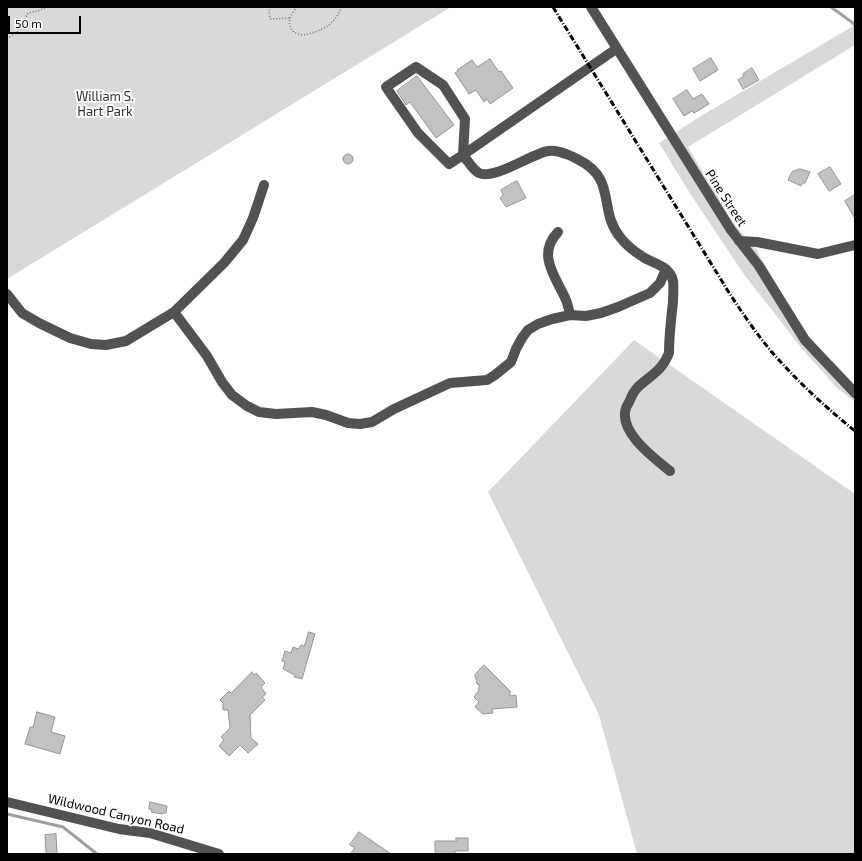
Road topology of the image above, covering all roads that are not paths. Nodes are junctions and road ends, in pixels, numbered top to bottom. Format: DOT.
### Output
graph roads {
  1 [pos="590,7"];
  2 [pos="616,49"];
  3 [pos="463,155"];
  4 [pos="264,185"];
  5 [pos="558,232"];
  6 [pos="739,241"];
  7 [pos="855,245"];
  8 [pos="666,269"];
  9 [pos="7,294"];
  10 [pos="174,312"];
  11 [pos="570,315"];
  12 [pos="855,392"];
  13 [pos="670,471"];
  14 [pos="7,802"];
  15 [pos="220,854"];
  1 -- 2 [label="street, Pine Street"];
  2 -- 3 [label="street"];
  2 -- 6 [label="street, Pine Street"];
  3 -- 3 [label="street"];
  3 -- 8 [label="street"];
  4 -- 10 [label="street"];
  5 -- 11 [label="street"];
  6 -- 7 [label="street"];
  6 -- 12 [label="street, Pine Street"];
  8 -- 11 [label="street"];
  8 -- 13 [label="street"];
  9 -- 10 [label="street"];
  10 -- 11 [label="street"];
  14 -- 15 [label="street, Wildwood Canyon Road"];
}
